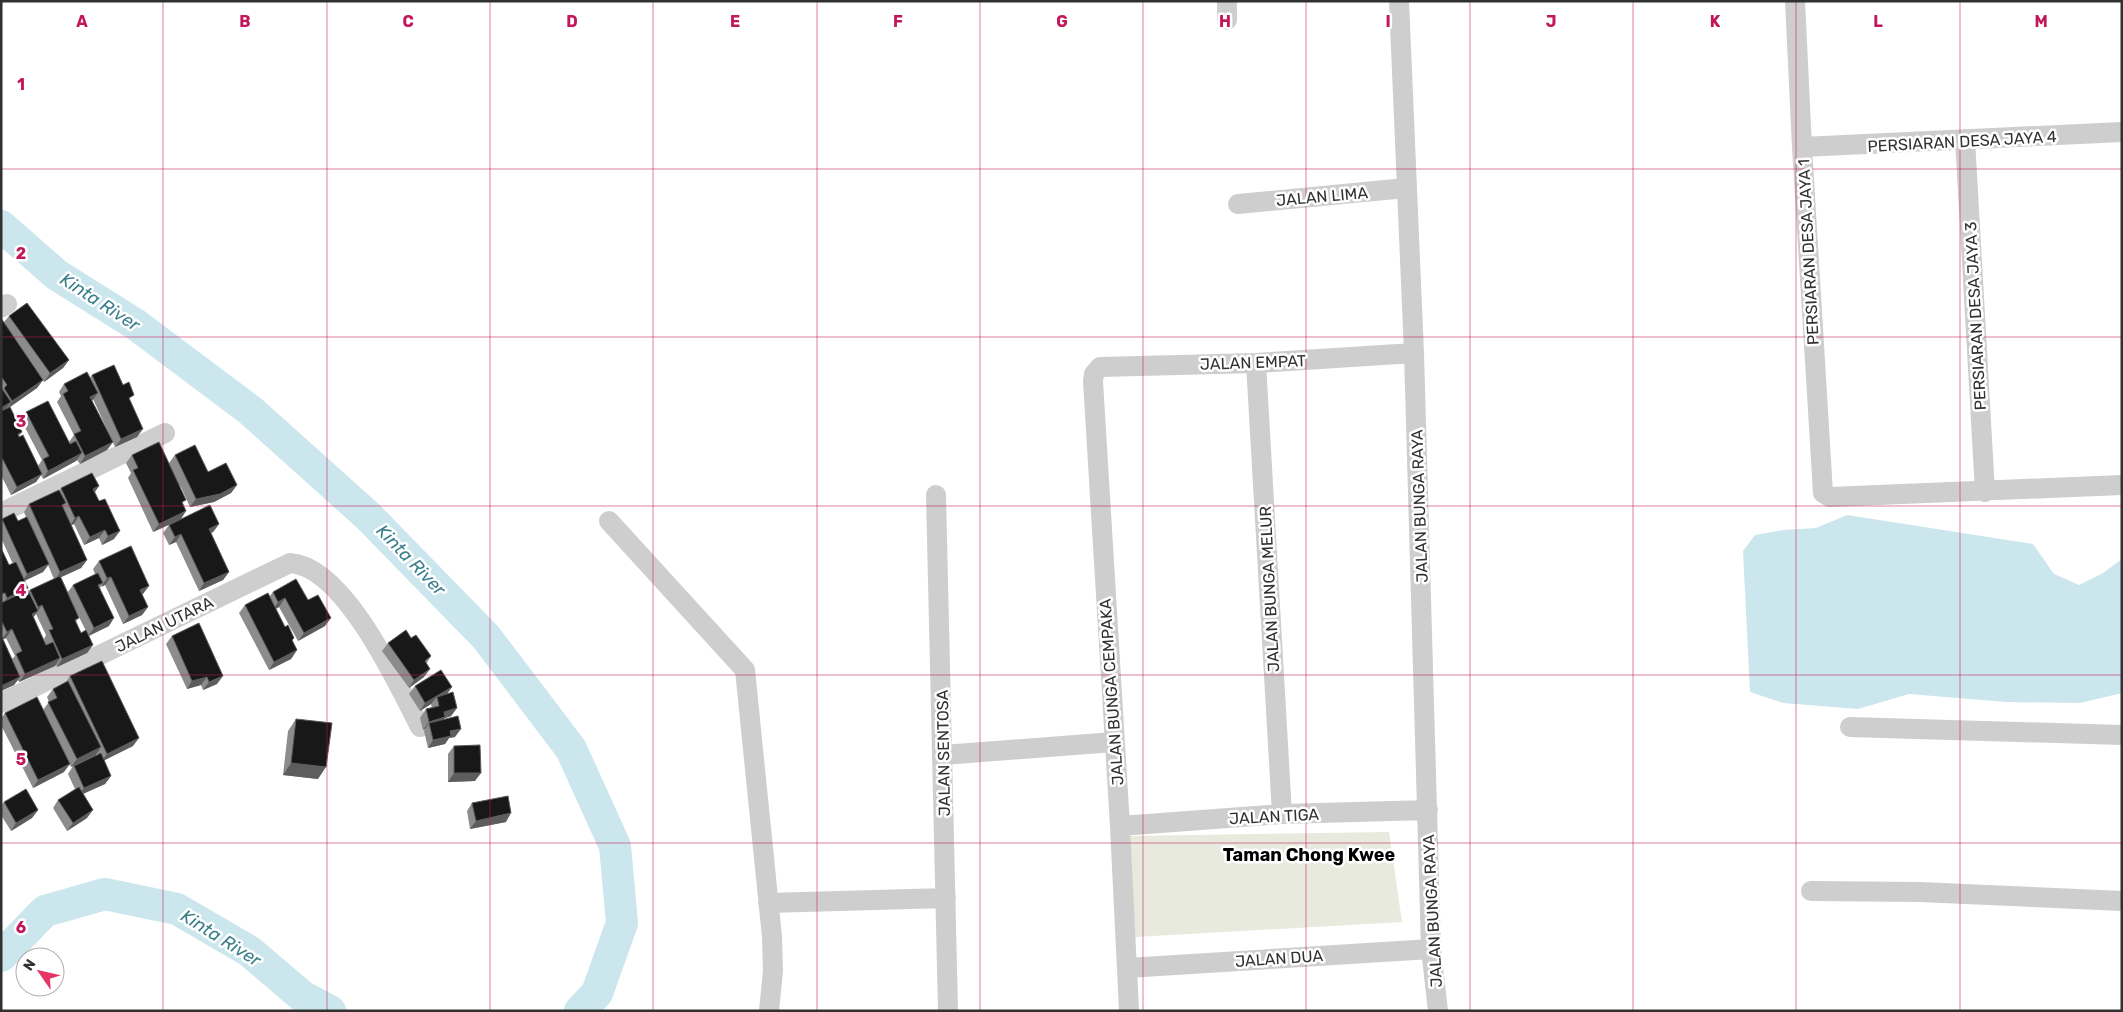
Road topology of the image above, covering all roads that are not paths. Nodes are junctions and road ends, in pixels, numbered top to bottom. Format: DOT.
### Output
graph roads {
  1 [pos="1399,1"];
  2 [pos="1795,1"];
  3 [pos="2122,132"];
  4 [pos="1966,139"];
  5 [pos="1802,147"];
  6 [pos="1406,188"];
  7 [pos="1238,204"];
  8 [pos="1414,353"];
  9 [pos="1256,363"];
  10 [pos="1094,374"];
  11 [pos="165,433"];
  12 [pos="2122,486"];
  13 [pos="1985,492"];
  14 [pos="936,495"];
  15 [pos="1,513"];
  16 [pos="609,522"];
  17 [pos="1,703"];
  18 [pos="420,726"];
  19 [pos="1850,727"];
  20 [pos="2122,736"];
  21 [pos="1114,742"];
  22 [pos="943,755"];
  23 [pos="1428,810"];
  24 [pos="1282,814"];
  25 [pos="1120,826"];
  26 [pos="1811,891"];
  27 [pos="946,898"];
  28 [pos="2122,901"];
  29 [pos="768,903"];
  30 [pos="1431,949"];
  31 [pos="1127,968"];
  32 [pos="769,1011"];
  33 [pos="948,1011"];
  34 [pos="1129,1011"];
  35 [pos="1438,1011"];
  1 -- 6 [label="street, JALAN BUNGA RAYA"];
  2 -- 5 [label="street, PERSIARAN DESA JAYA 1"];
  3 -- 4 [label="street, PERSIARAN DESA JAYA 4"];
  4 -- 5 [label="street, PERSIARAN DESA JAYA 4"];
  4 -- 13 [label="street, PERSIARAN DESA JAYA 3"];
  5 -- 13 [label="street, PERSIARAN DESA JAYA 1"];
  6 -- 7 [label="street, JALAN LIMA"];
  6 -- 8 [label="street, JALAN BUNGA RAYA"];
  8 -- 9 [label="street, JALAN EMPAT"];
  8 -- 23 [label="street, JALAN BUNGA RAYA"];
  9 -- 10 [label="street, JALAN EMPAT"];
  9 -- 24 [label="street, JALAN BUNGA MELUR"];
  10 -- 21 [label="street, JALAN BUNGA CEMPAKA"];
  11 -- 15 [label="street"];
  12 -- 13 [label="street"];
  14 -- 22 [label="street, JALAN SENTOSA"];
  16 -- 29 [label="street"];
  17 -- 18 [label="street, JALAN UTARA"];
  19 -- 20 [label="street"];
  21 -- 22 [label="street"];
  21 -- 25 [label="street, JALAN BUNGA CEMPAKA"];
  22 -- 27 [label="street, JALAN SENTOSA"];
  23 -- 24 [label="street, JALAN TIGA"];
  23 -- 30 [label="street, JALAN BUNGA RAYA"];
  24 -- 25 [label="street, JALAN TIGA"];
  25 -- 31 [label="street, JALAN BUNGA CEMPAKA"];
  26 -- 28 [label="street"];
  27 -- 29 [label="street"];
  27 -- 33 [label="street, JALAN SENTOSA"];
  29 -- 32 [label="street"];
  30 -- 31 [label="street, JALAN DUA"];
  30 -- 35 [label="street, JALAN BUNGA RAYA"];
  31 -- 34 [label="street, JALAN BUNGA CEMPAKA"];
}
